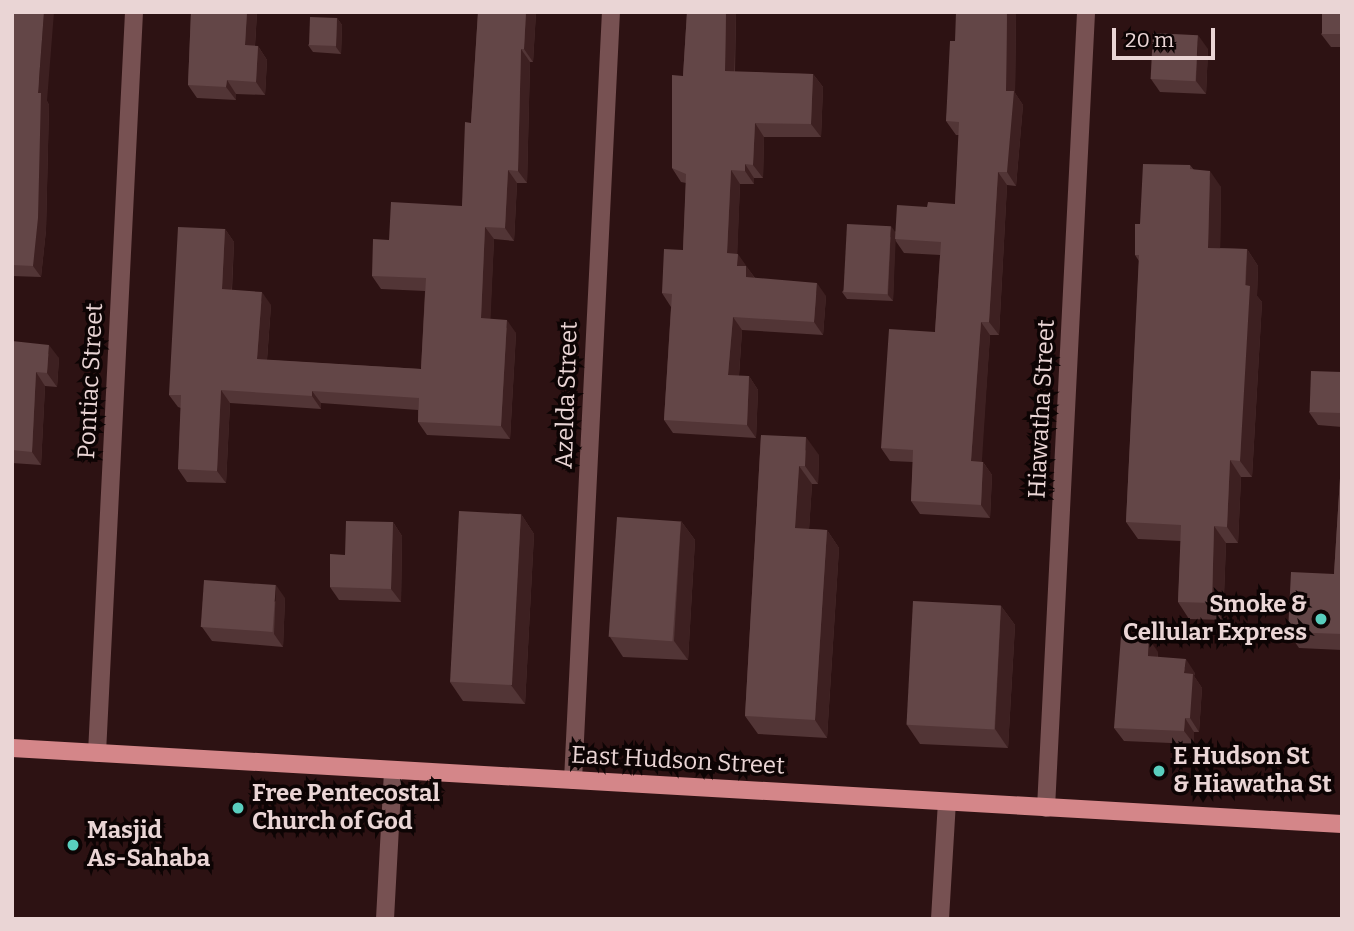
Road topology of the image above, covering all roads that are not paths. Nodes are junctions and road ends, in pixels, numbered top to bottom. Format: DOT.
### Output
graph roads {
  1 [pos="134,12"];
  2 [pos="611,12"];
  3 [pos="1086,12"];
  4 [pos="12,748"];
  5 [pos="97,753"];
  6 [pos="393,769"];
  7 [pos="573,780"];
  8 [pos="947,802"];
  9 [pos="1046,808"];
  10 [pos="1342,824"];
  11 [pos="385,919"];
  12 [pos="940,919"];
  1 -- 5 [label="street, Pontiac Street"];
  2 -- 7 [label="street, Azelda Street"];
  3 -- 9 [label="street, Hiawatha Street"];
  4 -- 5 [label="main road, East Hudson Street"];
  5 -- 6 [label="main road, East Hudson Street"];
  6 -- 7 [label="main road, East Hudson Street"];
  6 -- 11 [label="street"];
  7 -- 8 [label="main road, East Hudson Street"];
  8 -- 9 [label="main road, East Hudson Street"];
  8 -- 12 [label="street"];
  9 -- 10 [label="main road, East Hudson Street"];
}
